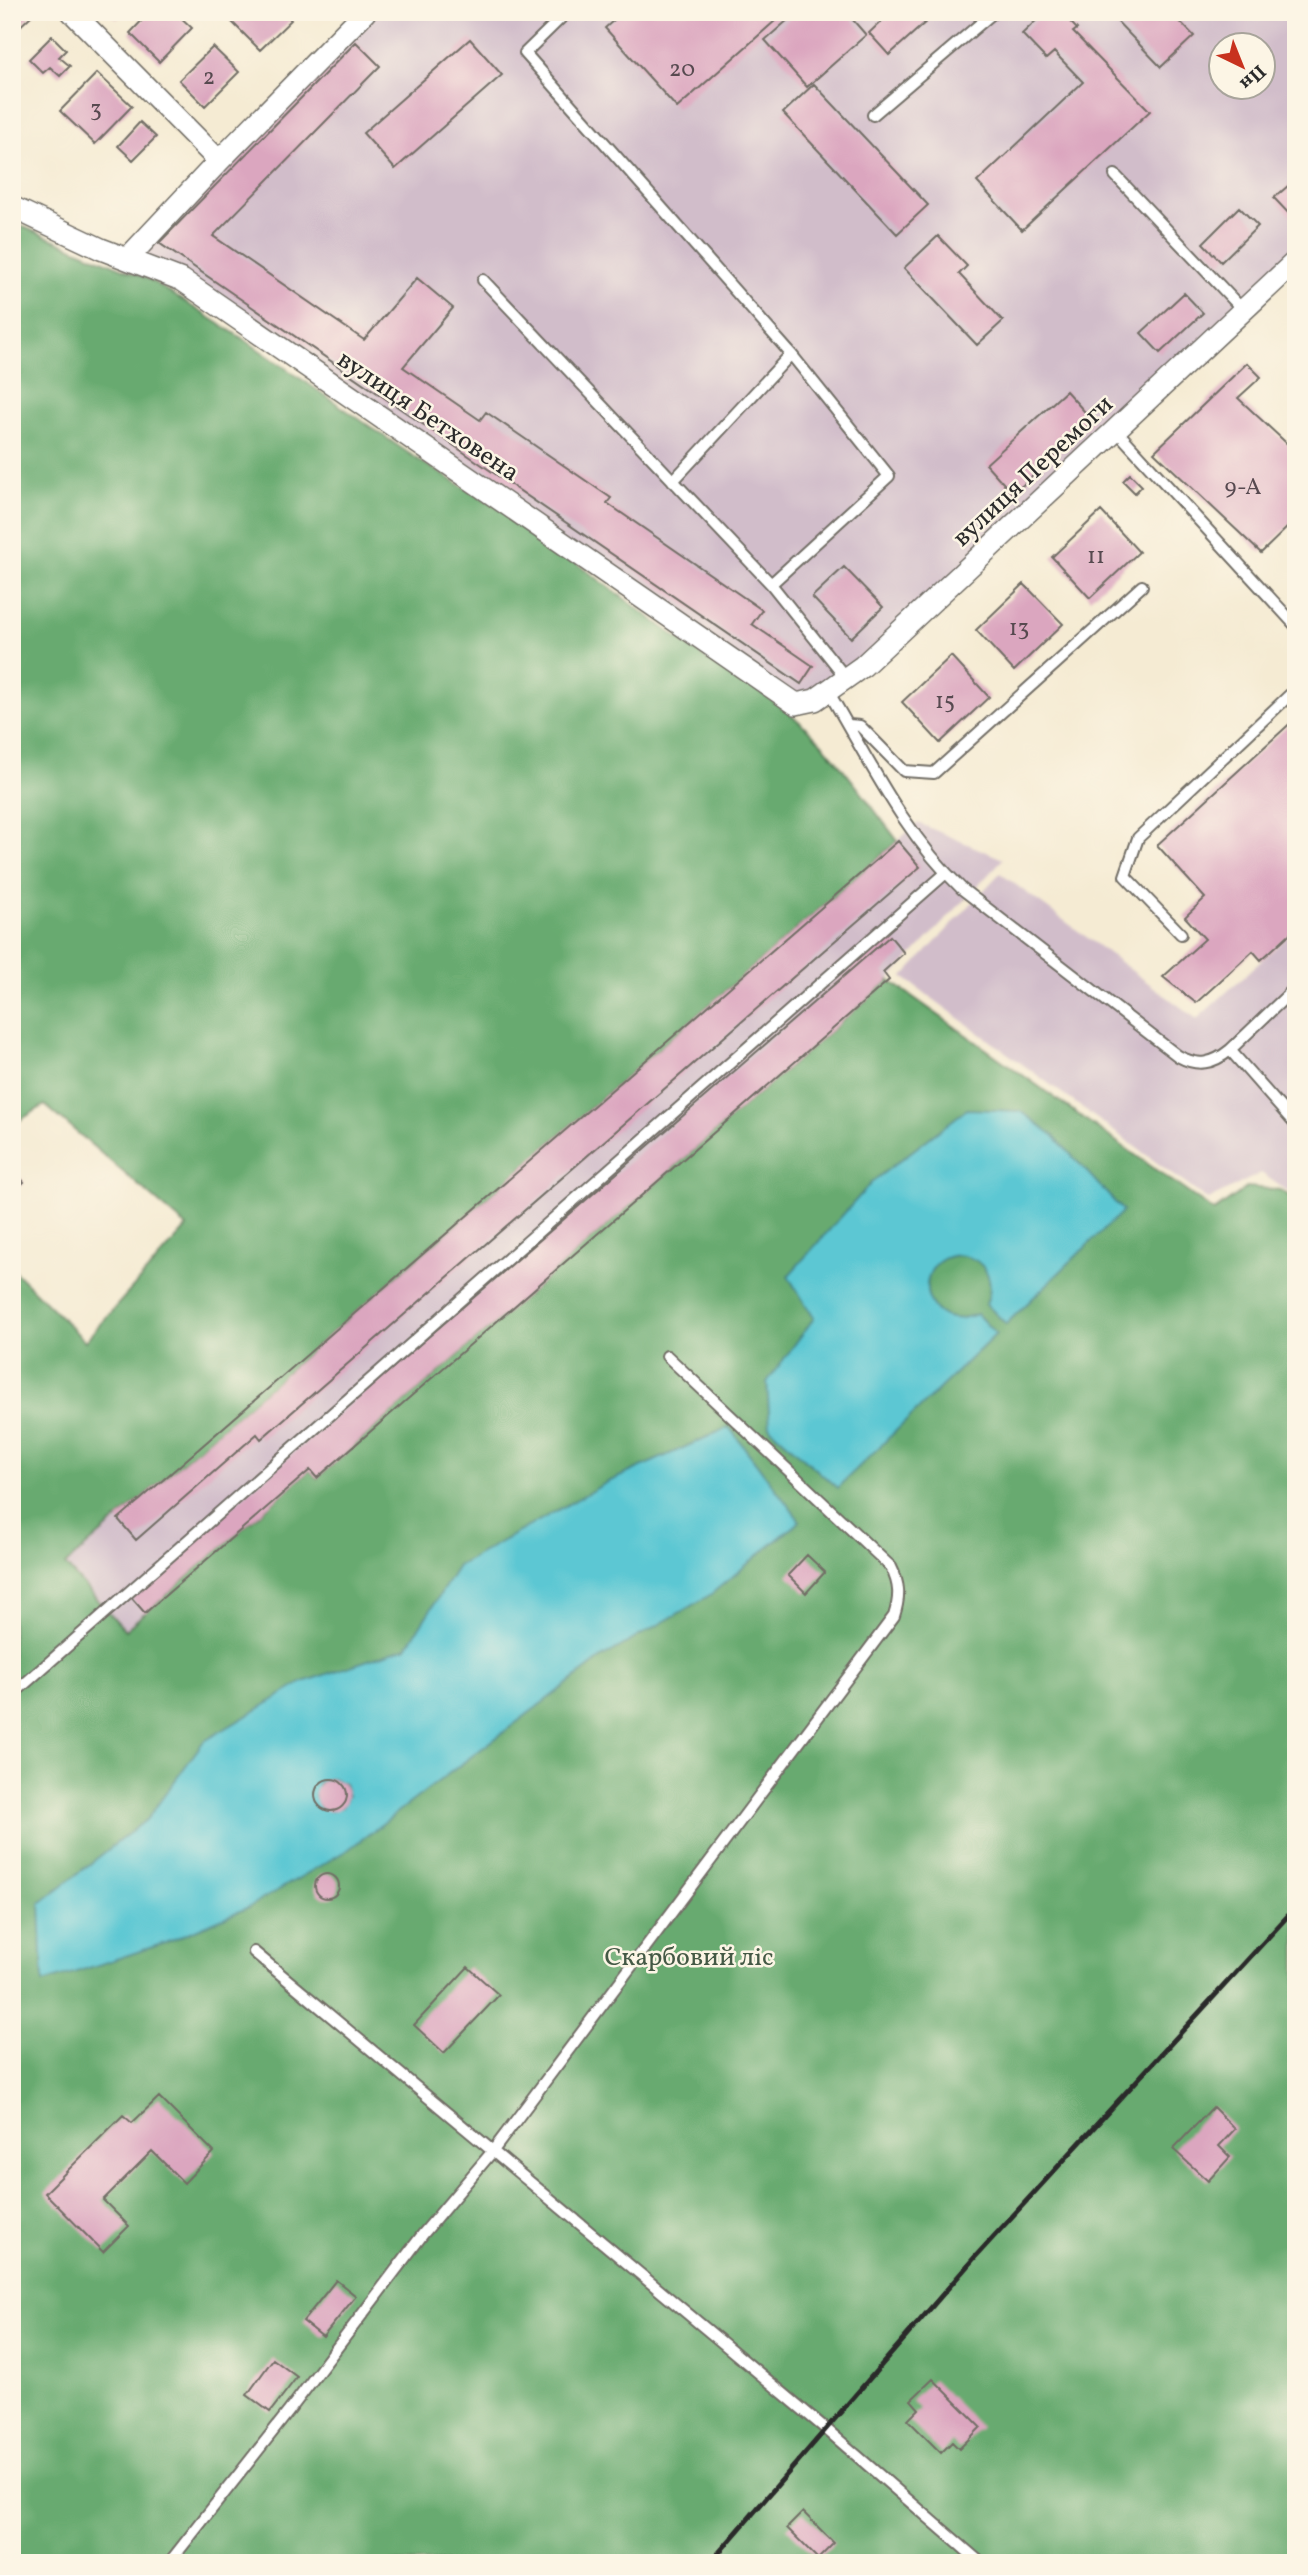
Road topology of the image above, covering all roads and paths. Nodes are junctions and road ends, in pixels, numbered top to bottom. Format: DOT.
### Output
graph roads {
  1 [pos="72,12"];
  2 [pos="365,12"];
  3 [pos="567,12"];
  4 [pos="994,12"];
  5 [pos="873,115"];
  6 [pos="219,161"];
  7 [pos="1115,175"];
  8 [pos="12,207"];
  9 [pos="128,258"];
  10 [pos="1296,261"];
  11 [pos="483,280"];
  12 [pos="1243,310"];
  13 [pos="791,354"];
  14 [pos="1115,430"];
  15 [pos="673,481"];
  16 [pos="771,584"];
  17 [pos="1142,586"];
  18 [pos="1296,626"];
  19 [pos="848,679"];
  20 [pos="1296,689"];
  21 [pos="828,691"];
  22 [pos="796,704"];
  23 [pos="849,725"];
  24 [pos="946,873"];
  25 [pos="1181,934"];
  26 [pos="1296,987"];
  27 [pos="1230,1050"];
  28 [pos="1296,1125"];
  29 [pos="667,1356"];
  30 [pos="12,1695"];
  31 [pos="254,1952"];
  32 [pos="492,2152"];
  33 [pos="169,2563"];
  34 [pos="981,2563"];
  1 -- 6 [label="street"];
  2 -- 6 [label="street"];
  3 -- 13 [label="lane"];
  4 -- 5 [label="lane"];
  6 -- 9 [label="street"];
  7 -- 12 [label="lane"];
  8 -- 9 [label="street, вулиця Бетховена"];
  9 -- 22 [label="street, вулиця Бетховена"];
  10 -- 12 [label="street, вулиця Перемоги"];
  11 -- 15 [label="lane"];
  12 -- 14 [label="street, вулиця Перемоги"];
  13 -- 15 [label="lane"];
  13 -- 16 [label="lane"];
  14 -- 18 [label="lane"];
  14 -- 19 [label="street, вулиця Перемоги"];
  15 -- 16 [label="lane"];
  16 -- 19 [label="lane"];
  17 -- 23 [label="lane"];
  19 -- 21 [label="street, вулиця Перемоги"];
  20 -- 25 [label="lane"];
  21 -- 22 [label="street, вулиця Перемоги"];
  21 -- 23 [label="lane"];
  23 -- 24 [label="lane"];
  24 -- 27 [label="lane"];
  24 -- 30 [label="lane"];
  26 -- 27 [label="lane"];
  27 -- 28 [label="lane"];
  29 -- 32 [label="lane"];
  31 -- 32 [label="lane"];
  32 -- 33 [label="lane"];
  32 -- 34 [label="lane"];
}
